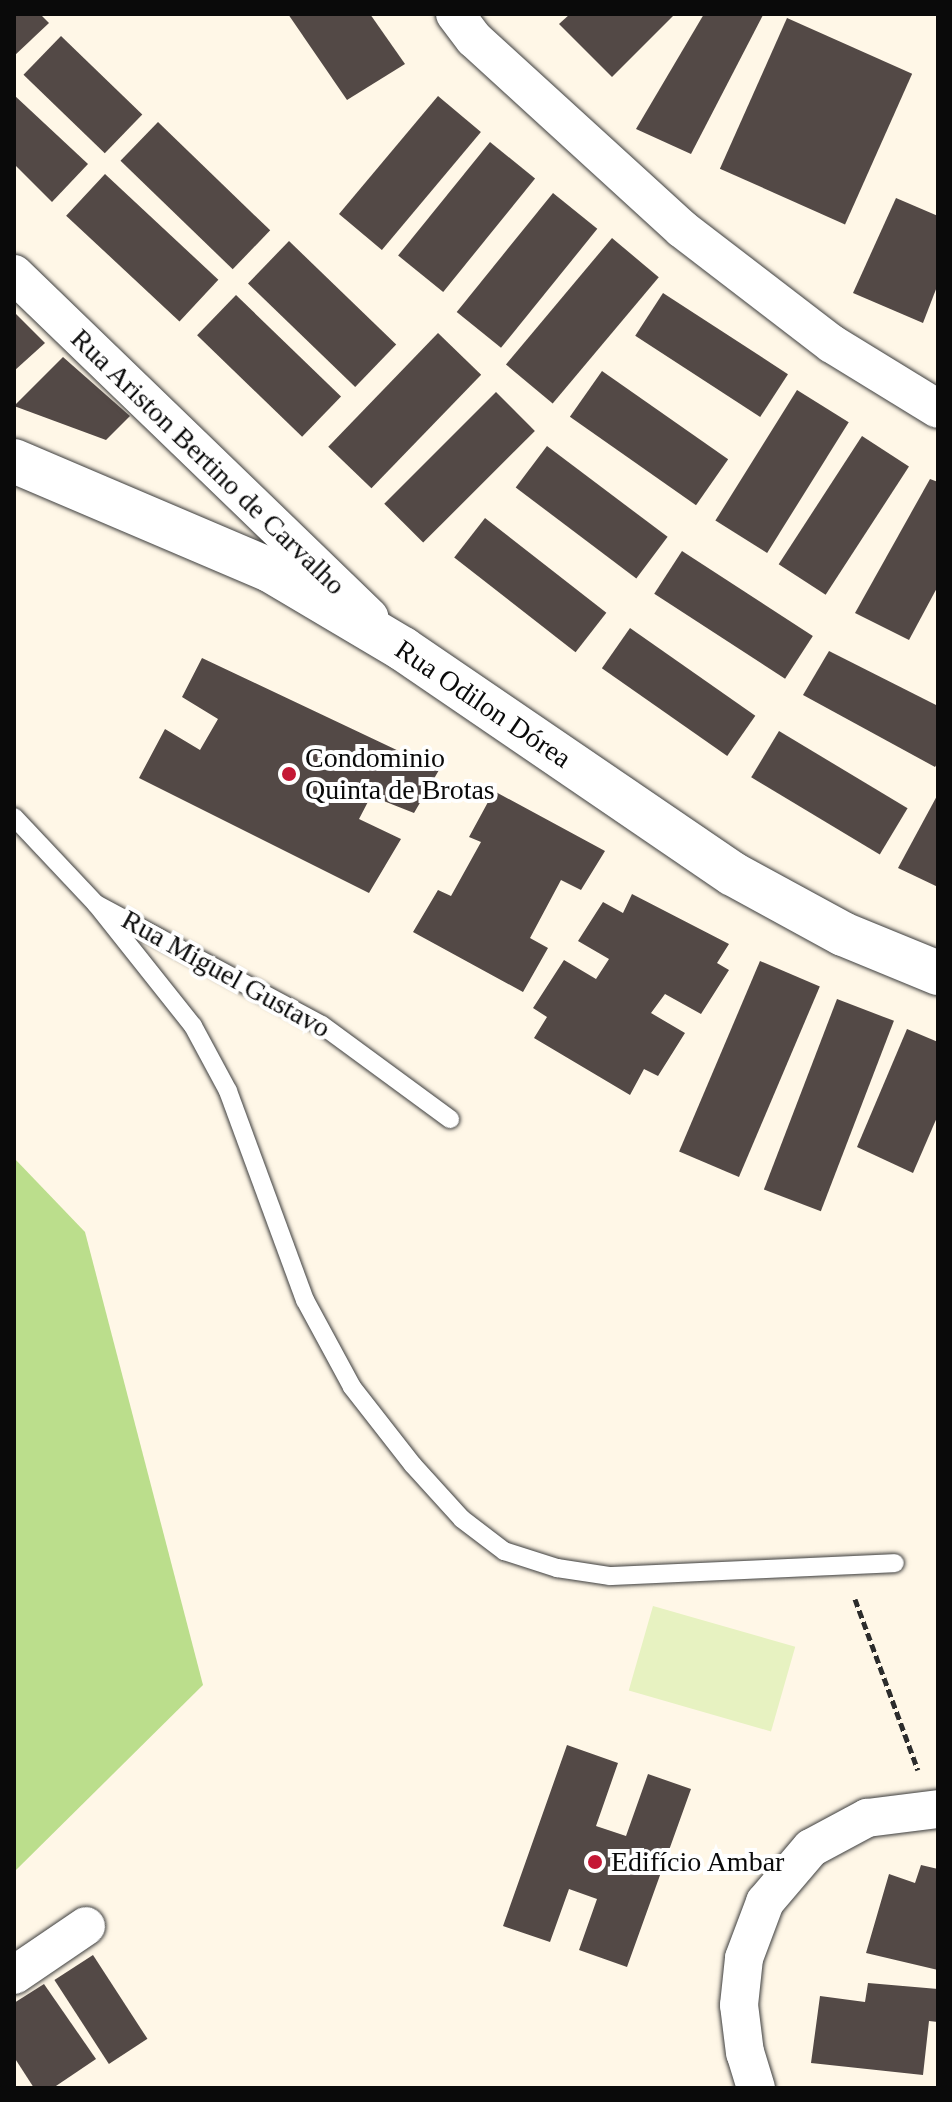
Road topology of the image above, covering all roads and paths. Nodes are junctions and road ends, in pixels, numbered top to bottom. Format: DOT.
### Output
graph roads {
  1 [pos="455,14"];
  2 [pos="14,274"];
  3 [pos="938,409"];
  4 [pos="14,461"];
  5 [pos="403,649"];
  6 [pos="14,817"];
  7 [pos="96,904"];
  8 [pos="938,973"];
  9 [pos="450,1119"];
  10 [pos="895,1563"];
  11 [pos="842,1564"];
  12 [pos="935,1808"];
  13 [pos="86,1926"];
  14 [pos="14,1975"];
  15 [pos="756,2088"];
  1 -- 3 [label="street"];
  2 -- 5 [label="street, Rua Ariston Bertino de Carvalho"];
  4 -- 5 [label="street, Rua Odilon Dórea"];
  5 -- 8 [label="street, Rua Odilon Dórea"];
  6 -- 7 [label="lane, Rua Miguel Gustavo"];
  7 -- 9 [label="lane, Rua Miguel Gustavo"];
  7 -- 11 [label="lane"];
  10 -- 11 [label="lane"];
  11 -- 12 [label="path"];
  12 -- 15 [label="street"];
  13 -- 14 [label="street"];
}
